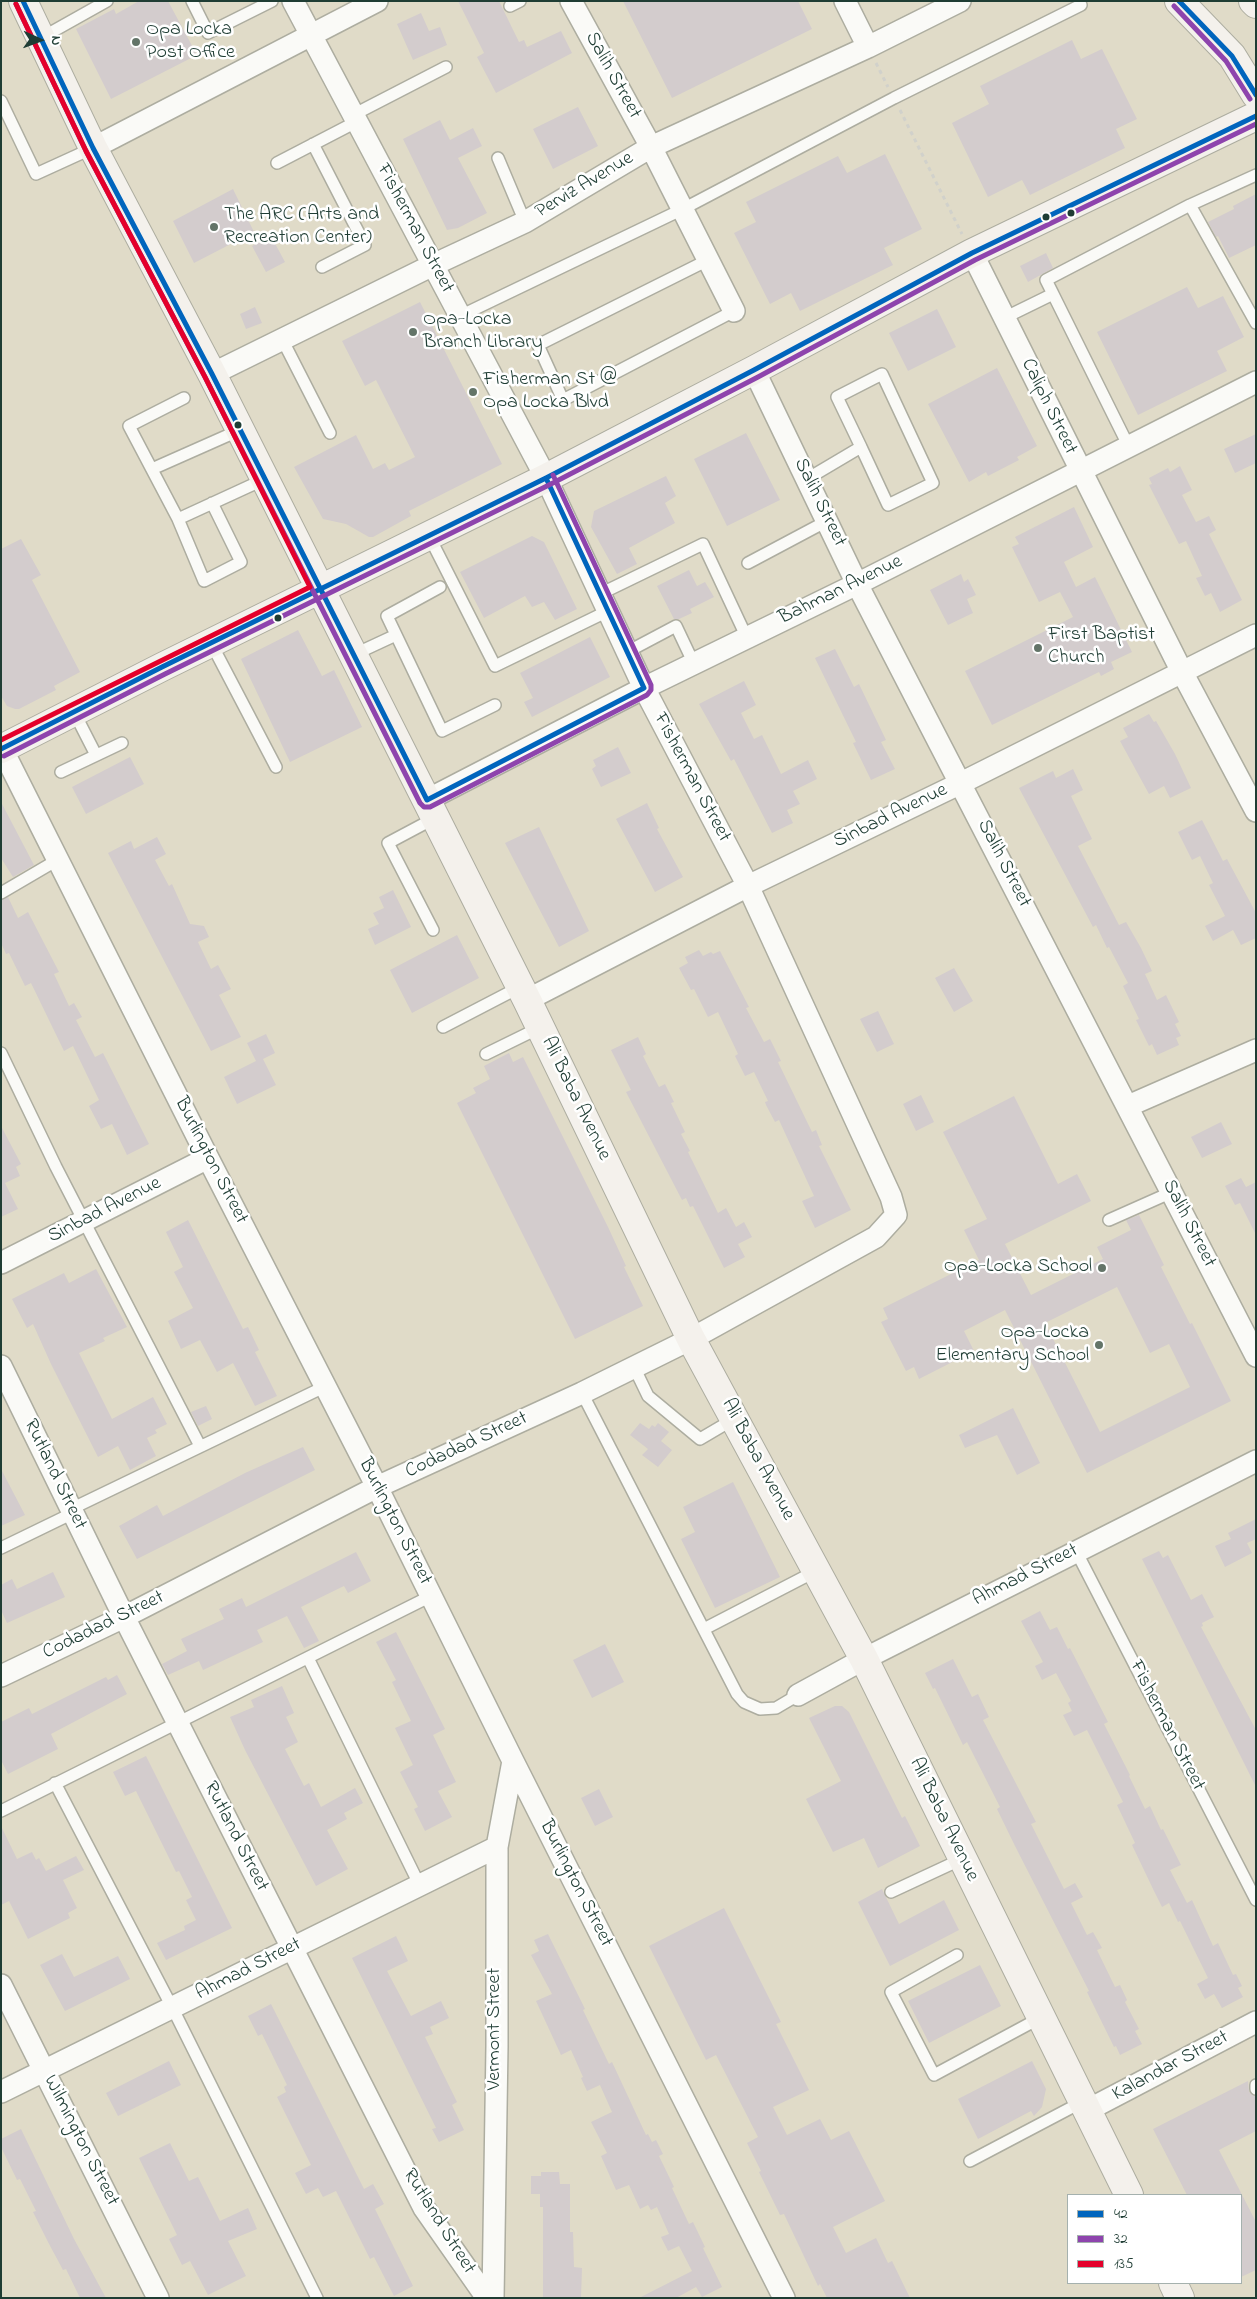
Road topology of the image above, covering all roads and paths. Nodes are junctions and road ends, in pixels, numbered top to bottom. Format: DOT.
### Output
graph roads {
  1 [pos="23,1"];
  2 [pos="107,1"];
  3 [pos="192,1"];
  4 [pos="272,1"];
  5 [pos="293,1"];
  6 [pos="377,1"];
  7 [pos="571,1"];
  8 [pos="845,1"];
  9 [pos="960,1"];
  10 [pos="1179,1"];
  11 [pos="1253,1"];
  12 [pos="1081,4"];
  13 [pos="1256,4"];
  14 [pos="87,6"];
  15 [pos="310,35"];
  16 [pos="40,39"];
  17 [pos="868,47"];
  18 [pos="446,67"];
  19 [pos="1256,95"];
  20 [pos="894,98"];
  21 [pos="1,102"];
  22 [pos="1256,116"];
  23 [pos="355,118"];
  24 [pos="313,144"];
  25 [pos="651,147"];
  26 [pos="93,148"];
  27 [pos="498,158"];
  28 [pos="277,163"];
  29 [pos="1256,175"];
  30 [pos="1190,205"];
  31 [pos="682,209"];
  32 [pos="525,222"];
  33 [pos="972,253"];
  34 [pos="708,260"];
  35 [pos="433,265"];
  36 [pos="322,267"];
  37 [pos="1053,294"];
  38 [pos="734,311"];
  39 [pos="460,316"];
  40 [pos="1004,318"];
  41 [pos="1256,322"];
  42 [pos="282,339"];
  43 [pos="754,370"];
  44 [pos="212,374"];
  45 [pos="1256,382"];
  46 [pos="184,398"];
  47 [pos="240,430"];
  48 [pos="330,433"];
  49 [pos="1129,446"];
  50 [pos="861,447"];
  51 [pos="152,469"];
  52 [pos="1080,472"];
  53 [pos="546,478"];
  54 [pos="265,479"];
  55 [pos="807,479"];
  56 [pos="212,503"];
  57 [pos="178,519"];
  58 [pos="827,520"];
  59 [pos="429,536"];
  60 [pos="748,562"];
  61 [pos="857,584"];
  62 [pos="440,587"];
  63 [pos="320,590"];
  64 [pos="604,602"];
  65 [pos="396,635"];
  66 [pos="1256,635"];
  67 [pos="747,638"];
  68 [pos="211,643"];
  69 [pos="627,652"];
  70 [pos="353,655"];
  71 [pos="694,664"];
  72 [pos="1182,672"];
  73 [pos="644,688"];
  74 [pos="495,705"];
  75 [pos="74,712"];
  76 [pos="122,743"];
  77 [pos="2,748"];
  78 [pos="96,755"];
  79 [pos="276,767"];
  80 [pos="61,772"];
  81 [pos="962,783"];
  82 [pos="431,809"];
  83 [pos="1256,811"];
  84 [pos="59,860"];
  85 [pos="748,886"];
  86 [pos="1,893"];
  87 [pos="433,930"];
  88 [pos="524,994"];
  89 [pos="443,1027"];
  90 [pos="541,1027"];
  91 [pos="1256,1050"];
  92 [pos="1,1053"];
  93 [pos="486,1054"];
  94 [pos="1128,1106"];
  95 [pos="208,1158"];
  96 [pos="1172,1192"];
  97 [pos="896,1215"];
  98 [pos="1109,1220"];
  99 [pos="85,1222"];
  100 [pos="1,1263"];
  101 [pos="691,1339"];
  102 [pos="1256,1356"];
  103 [pos="1,1366"];
  104 [pos="634,1367"];
  105 [pos="324,1387"];
  106 [pos="582,1393"];
  107 [pos="734,1419"];
  108 [pos="200,1446"];
  109 [pos="1256,1461"];
  110 [pos="378,1486"];
  111 [pos="72,1511"];
  112 [pos="1,1548"];
  113 [pos="1076,1551"];
  114 [pos="816,1571"];
  115 [pos="432,1596"];
  116 [pos="124,1617"];
  117 [pos="704,1630"];
  118 [pos="308,1658"];
  119 [pos="864,1659"];
  120 [pos="1,1676"];
  121 [pos="798,1695"];
  122 [pos="178,1723"];
  123 [pos="513,1761"];
  124 [pos="55,1783"];
  125 [pos="1,1810"];
  126 [pos="497,1847"];
  127 [pos="962,1859"];
  128 [pos="420,1886"];
  129 [pos="891,1892"];
  130 [pos="1256,1900"];
  131 [pos="292,1949"];
  132 [pos="958,1955"];
  133 [pos="1,1985"];
  134 [pos="172,2009"];
  135 [pos="1040,2018"];
  136 [pos="1256,2022"];
  137 [pos="45,2070"];
  138 [pos="1256,2085"];
  139 [pos="1256,2089"];
  140 [pos="1,2092"];
  141 [pos="1084,2106"];
  142 [pos="970,2161"];
  143 [pos="1128,2194"];
  144 [pos="1173,2284"];
  145 [pos="158,2298"];
  146 [pos="317,2298"];
  147 [pos="487,2298"];
  148 [pos="493,2298"];
  149 [pos="784,2298"];
  150 [pos="1180,2298"];
  1 -- 16 [label="street, Ali Baba Avenue"];
  2 -- 14 [label="lane"];
  3 -- 4 [label="lane"];
  5 -- 15 [label="street, Fisherman Street"];
  6 -- 15 [label="street"];
  7 -- 25 [label="street, Salih Street"];
  8 -- 17 [label="street"];
  9 -- 17 [label="street, Perviz Avenue"];
  10 -- 19 [label="street"];
  11 -- 13 [label="street"];
  12 -- 20 [label="lane"];
  14 -- 16 [label="lane"];
  15 -- 23 [label="street, Fisherman Street"];
  15 -- 26 [label="street"];
  16 -- 26 [label="street, Ali Baba Avenue"];
  17 -- 20 [label="path"];
  17 -- 25 [label="street, Perviz Avenue"];
  18 -- 23 [label="lane"];
  20 -- 31 [label="lane"];
  20 -- 33 [label="path"];
  21 -- 26 [label="lane"];
  22 -- 33 [label="street"];
  23 -- 24 [label="lane"];
  23 -- 35 [label="street, Fisherman Street"];
  24 -- 28 [label="lane"];
  24 -- 36 [label="lane"];
  25 -- 31 [label="street, Salih Street"];
  25 -- 32 [label="street, Perviz Avenue"];
  26 -- 44 [label="street, Ali Baba Avenue"];
  27 -- 32 [label="lane"];
  29 -- 30 [label="lane"];
  30 -- 37 [label="lane"];
  30 -- 41 [label="lane"];
  31 -- 34 [label="street, Salih Street"];
  31 -- 39 [label="lane"];
  32 -- 35 [label="street, Perviz Avenue"];
  33 -- 40 [label="street, Caliph Street"];
  33 -- 43 [label="street"];
  34 -- 38 [label="street, Salih Street"];
  34 -- 38 [label="lane"];
  35 -- 39 [label="street, Fisherman Street"];
  35 -- 42 [label="street, Perviz Avenue"];
  37 -- 40 [label="lane"];
  37 -- 49 [label="lane"];
  39 -- 53 [label="street, Fisherman Street"];
  40 -- 52 [label="street, Caliph Street"];
  42 -- 44 [label="street, Perviz Avenue"];
  42 -- 48 [label="lane"];
  43 -- 53 [label="street"];
  43 -- 55 [label="street, Salih Street"];
  44 -- 47 [label="street, Ali Baba Avenue"];
  45 -- 49 [label="street, Bahman Avenue"];
  46 -- 51 [label="lane"];
  47 -- 51 [label="lane"];
  47 -- 54 [label="street, Ali Baba Avenue"];
  49 -- 52 [label="street, Bahman Avenue"];
  50 -- 50 [label="lane"];
  50 -- 55 [label="lane"];
  51 -- 57 [label="lane"];
  52 -- 61 [label="street, Bahman Avenue"];
  52 -- 72 [label="street, Caliph Street"];
  53 -- 59 [label="street"];
  53 -- 64 [label="street, Fisherman Street"];
  54 -- 56 [label="lane"];
  54 -- 63 [label="street, Ali Baba Avenue"];
  55 -- 58 [label="street, Salih Street"];
  56 -- 57 [label="lane"];
  56 -- 57 [label="lane"];
  58 -- 60 [label="lane"];
  58 -- 61 [label="street, Salih Street"];
  59 -- 63 [label="street"];
  59 -- 64 [label="lane"];
  61 -- 67 [label="street, Bahman Avenue"];
  61 -- 81 [label="street, Salih Street"];
  62 -- 65 [label="lane"];
  63 -- 68 [label="street"];
  63 -- 70 [label="street, Ali Baba Avenue"];
  64 -- 67 [label="lane"];
  64 -- 69 [label="street, Fisherman Street"];
  65 -- 70 [label="lane"];
  65 -- 74 [label="lane"];
  66 -- 72 [label="street, Sinbad Avenue"];
  67 -- 71 [label="street, Bahman Avenue"];
  68 -- 75 [label="street"];
  68 -- 79 [label="lane"];
  69 -- 71 [label="lane"];
  69 -- 73 [label="street, Fisherman Street"];
  70 -- 82 [label="street, Ali Baba Avenue"];
  71 -- 73 [label="street, Bahman Avenue"];
  72 -- 81 [label="street, Sinbad Avenue"];
  72 -- 83 [label="street, Caliph Street"];
  73 -- 82 [label="street, Bahman Avenue"];
  73 -- 85 [label="street, Fisherman Street"];
  75 -- 77 [label="street"];
  75 -- 78 [label="lane"];
  76 -- 78 [label="lane"];
  77 -- 84 [label="street, Burlington Street"];
  78 -- 80 [label="lane"];
  81 -- 85 [label="street, Sinbad Avenue"];
  81 -- 94 [label="street, Salih Street"];
  82 -- 87 [label="lane"];
  82 -- 88 [label="street, Ali Baba Avenue"];
  84 -- 86 [label="lane"];
  84 -- 95 [label="street, Burlington Street"];
  85 -- 88 [label="street, Sinbad Avenue"];
  85 -- 97 [label="street, Fisherman Street"];
  88 -- 89 [label="lane"];
  88 -- 90 [label="street, Ali Baba Avenue"];
  90 -- 93 [label="lane"];
  90 -- 101 [label="street, Ali Baba Avenue"];
  91 -- 94 [label="street"];
  92 -- 99 [label="lane"];
  94 -- 96 [label="street, Salih Street"];
  95 -- 99 [label="street, Sinbad Avenue"];
  95 -- 105 [label="street, Burlington Street"];
  96 -- 98 [label="lane"];
  96 -- 102 [label="street, Salih Street"];
  97 -- 101 [label="street, Codadad Street"];
  99 -- 100 [label="street, Sinbad Avenue"];
  99 -- 108 [label="lane"];
  101 -- 104 [label="street, Codadad Street"];
  101 -- 107 [label="street, Ali Baba Avenue"];
  103 -- 111 [label="street, Rutland Street"];
  104 -- 106 [label="street, Codadad Street"];
  104 -- 107 [label="lane"];
  105 -- 108 [label="lane"];
  105 -- 110 [label="street, Burlington Street"];
  106 -- 110 [label="street, Codadad Street"];
  106 -- 117 [label="lane"];
  107 -- 114 [label="street, Ali Baba Avenue"];
  108 -- 111 [label="lane"];
  109 -- 113 [label="street, Ahmad Street"];
  110 -- 115 [label="street, Burlington Street"];
  110 -- 116 [label="street, Codadad Street"];
  111 -- 112 [label="lane"];
  111 -- 116 [label="street, Rutland Street"];
  113 -- 119 [label="street, Ahmad Street"];
  113 -- 130 [label="lane, Fisherman Street"];
  114 -- 117 [label="lane"];
  114 -- 119 [label="street, Ali Baba Avenue"];
  115 -- 118 [label="lane"];
  115 -- 123 [label="street, Burlington Street"];
  116 -- 120 [label="street, Codadad Street"];
  116 -- 122 [label="street, Rutland Street"];
  117 -- 121 [label="lane"];
  118 -- 122 [label="lane"];
  118 -- 128 [label="lane"];
  119 -- 121 [label="street, Ahmad Street"];
  119 -- 127 [label="street, Ali Baba Avenue"];
  122 -- 124 [label="lane"];
  122 -- 131 [label="street, Rutland Street"];
  123 -- 126 [label="street, Vermont Street"];
  123 -- 149 [label="street, Burlington Street"];
  124 -- 125 [label="lane"];
  124 -- 134 [label="lane"];
  126 -- 128 [label="street, Ahmad Street"];
  126 -- 148 [label="street, Vermont Street"];
  127 -- 129 [label="lane"];
  127 -- 135 [label="street, Ali Baba Avenue"];
  128 -- 131 [label="street, Ahmad Street"];
  131 -- 134 [label="street, Ahmad Street"];
  131 -- 147 [label="street, Rutland Street"];
  132 -- 135 [label="lane"];
  133 -- 137 [label="street, Wilmington Street"];
  134 -- 137 [label="street, Ahmad Street"];
  134 -- 146 [label="lane"];
  135 -- 141 [label="street, Ali Baba Avenue"];
  136 -- 141 [label="street, Kalandar Street"];
  137 -- 140 [label="street, Ahmad Street"];
  137 -- 145 [label="street, Wilmington Street"];
  138 -- 139 [label="lane"];
  141 -- 142 [label="lane"];
  141 -- 143 [label="street, Ali Baba Avenue"];
  144 -- 150 [label="street"];
}
